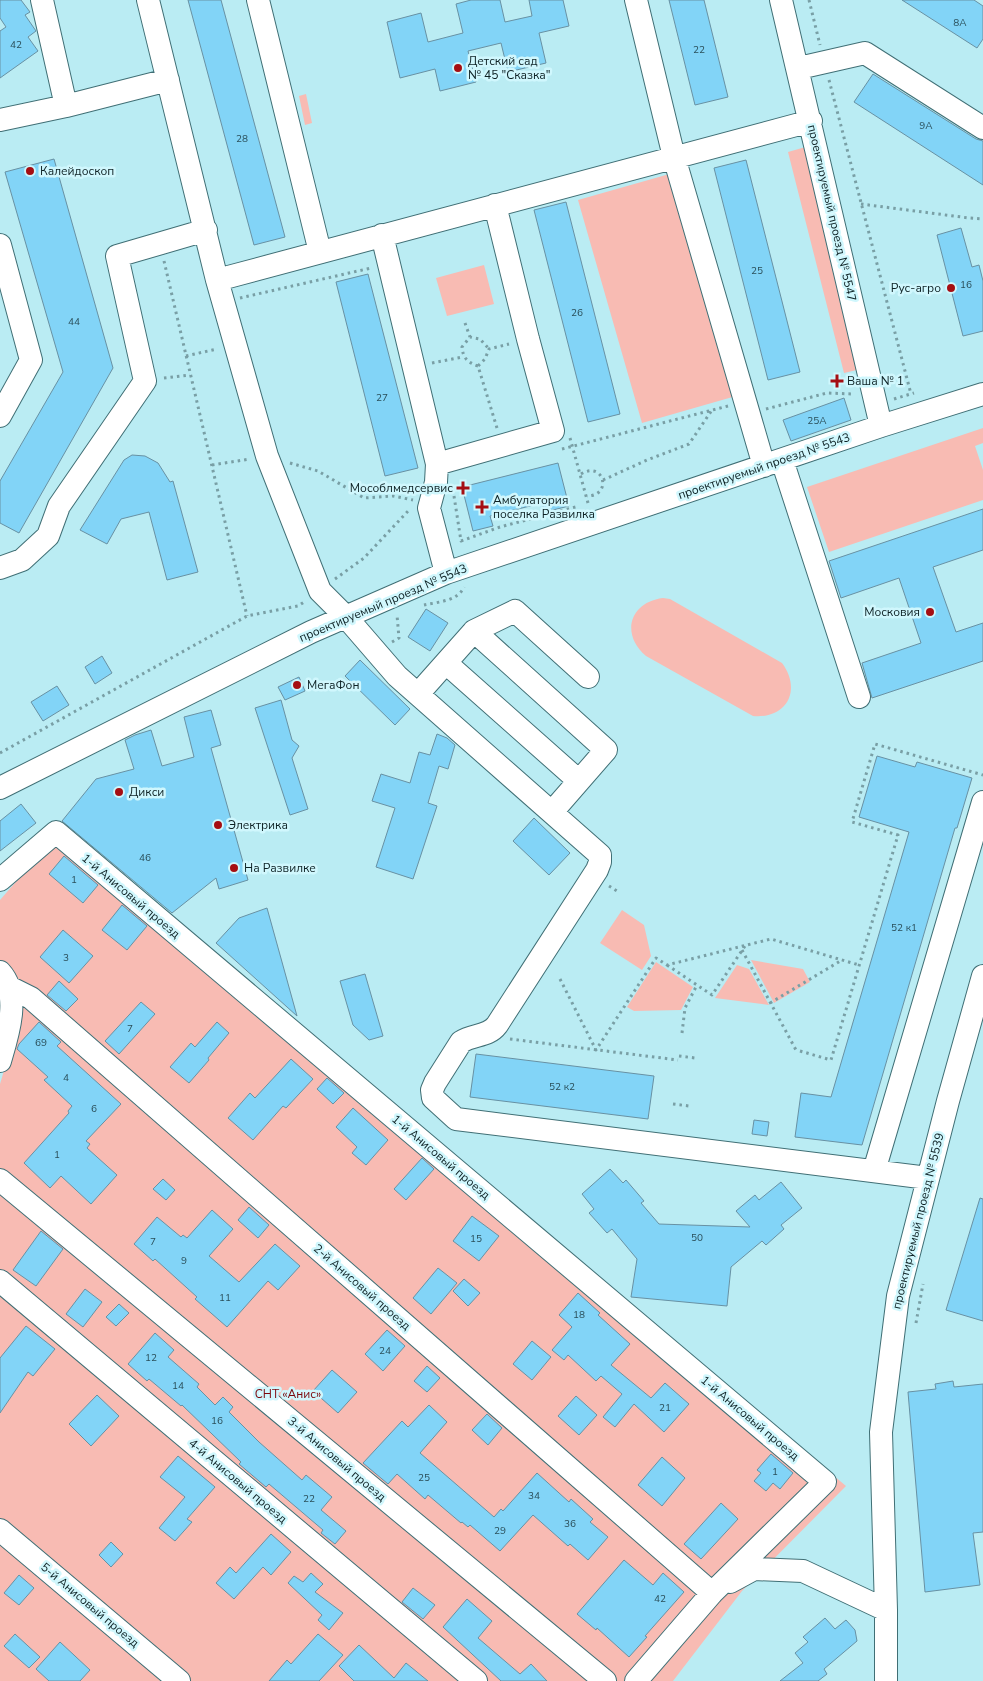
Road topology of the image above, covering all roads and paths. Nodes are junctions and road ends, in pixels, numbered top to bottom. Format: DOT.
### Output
graph roads {
  1 [pos="42,0"];
  2 [pos="148,0"];
  3 [pos="258,0"];
  4 [pos="636,0"];
  5 [pos="782,0"];
  6 [pos="809,0"];
  7 [pos="824,62"];
  8 [pos="799,68"];
  9 [pos="168,80"];
  10 [pos="66,106"];
  11 [pos="0,120"];
  12 [pos="811,121"];
  13 [pos="983,128"];
  14 [pos="674,157"];
  15 [pos="861,204"];
  16 [pos="495,205"];
  17 [pos="983,219"];
  18 [pos="206,230"];
  19 [pos="382,235"];
  20 [pos="0,245"];
  21 [pos="161,252"];
  22 [pos="320,252"];
  23 [pos="374,277"];
  24 [pos="217,280"];
  25 [pos="235,299"];
  26 [pos="465,323"];
  27 [pos="470,337"];
  28 [pos="235,344"];
  29 [pos="489,349"];
  30 [pos="186,356"];
  31 [pos="463,357"];
  32 [pos="478,366"];
  33 [pos="415,367"];
  34 [pos="190,375"];
  35 [pos="145,380"];
  36 [pos="920,391"];
  37 [pos="874,394"];
  38 [pos="911,394"];
  39 [pos="983,394"];
  40 [pos="747,407"];
  41 [pos="712,410"];
  42 [pos="0,416"];
  43 [pos="881,426"];
  44 [pos="554,451"];
  45 [pos="266,456"];
  46 [pos="773,463"];
  47 [pos="438,464"];
  48 [pos="212,465"];
  49 [pos="581,474"];
  50 [pos="603,480"];
  51 [pos="452,487"];
  52 [pos="587,496"];
  53 [pos="461,541"];
  54 [pos="0,568"];
  55 [pos="455,577"];
  56 [pos="320,590"];
  57 [pos="422,606"];
  58 [pos="397,612"];
  59 [pos="247,616"];
  60 [pos="346,617"];
  61 [pos="474,631"];
  62 [pos="376,652"];
  63 [pos="446,663"];
  64 [pos="588,677"];
  65 [pos="418,694"];
  66 [pos="859,697"];
  67 [pos="0,753"];
  68 [pos="983,776"];
  69 [pos="579,782"];
  70 [pos="0,788"];
  71 [pos="983,802"];
  72 [pos="552,812"];
  73 [pos="0,880"];
  74 [pos="745,946"];
  75 [pos="742,950"];
  76 [pos="842,960"];
  77 [pos="667,965"];
  78 [pos="859,965"];
  79 [pos="983,976"];
  80 [pos="4,979"];
  81 [pos="560,979"];
  82 [pos="697,985"];
  83 [pos="770,1003"];
  84 [pos="490,1031"];
  85 [pos="682,1033"];
  86 [pos="596,1050"];
  87 [pos="695,1058"];
  88 [pos="0,1061"];
  89 [pos="673,1104"];
  90 [pos="688,1106"];
  91 [pos="874,1171"];
  92 [pos="928,1178"];
  93 [pos="0,1180"];
  94 [pos="925,1276"];
  95 [pos="0,1281"];
  96 [pos="916,1325"];
  97 [pos="0,1530"];
  98 [pos="712,1593"];
  99 [pos="886,1610"];
  100 [pos="179,1681"];
  101 [pos="476,1681"];
  102 [pos="605,1681"];
  103 [pos="636,1681"];
  104 [pos="886,1681"];
  1 -- 10 [label="street"];
  2 -- 9 [label="street"];
  3 -- 22 [label="street"];
  4 -- 14 [label="street"];
  5 -- 8 [label="street, проектируемый проезд № 5547"];
  6 -- 7 [label="path"];
  7 -- 8 [label="street"];
  7 -- 13 [label="street"];
  7 -- 15 [label="path"];
  8 -- 12 [label="street, проектируемый проезд № 5547"];
  9 -- 10 [label="street"];
  9 -- 18 [label="street"];
  10 -- 11 [label="street"];
  12 -- 14 [label="street"];
  12 -- 37 [label="street, проектируемый проезд № 5547"];
  14 -- 16 [label="street"];
  14 -- 40 [label="street"];
  15 -- 17 [label="path"];
  15 -- 38 [label="path"];
  16 -- 19 [label="street"];
  16 -- 47 [label="street"];
  18 -- 24 [label="street"];
  18 -- 35 [label="street"];
  19 -- 22 [label="street"];
  19 -- 33 [label="street"];
  20 -- 42 [label="street"];
  21 -- 30 [label="path"];
  22 -- 24 [label="street"];
  23 -- 25 [label="path"];
  24 -- 28 [label="street"];
  26 -- 27 [label="path"];
  27 -- 29 [label="path"];
  27 -- 31 [label="path"];
  28 -- 30 [label="path"];
  28 -- 45 [label="street"];
  30 -- 34 [label="path"];
  31 -- 32 [label="path"];
  31 -- 33 [label="path"];
  33 -- 47 [label="street"];
  34 -- 35 [label="path"];
  34 -- 48 [label="path"];
  35 -- 54 [label="street"];
  36 -- 38 [label="path"];
  37 -- 38 [label="path"];
  37 -- 40 [label="path"];
  37 -- 43 [label="street, проектируемый проезд № 5547"];
  39 -- 43 [label="street, проектируемый проезд № 5543"];
  40 -- 41 [label="path"];
  40 -- 46 [label="street"];
  41 -- 44 [label="path"];
  41 -- 50 [label="path"];
  43 -- 46 [label="street, проектируемый проезд № 5543"];
  45 -- 48 [label="path"];
  45 -- 56 [label="street"];
  45 -- 56 [label="path"];
  46 -- 55 [label="street, проектируемый проезд № 5543"];
  46 -- 66 [label="street"];
  47 -- 55 [label="street"];
  48 -- 59 [label="path"];
  49 -- 50 [label="path"];
  50 -- 52 [label="path"];
  51 -- 53 [label="path"];
  55 -- 57 [label="path"];
  55 -- 60 [label="street, проектируемый проезд № 5543"];
  56 -- 59 [label="path"];
  56 -- 60 [label="street"];
  58 -- 62 [label="path"];
  59 -- 67 [label="path"];
  60 -- 62 [label="street"];
  60 -- 70 [label="street, проектируемый проезд № 5543"];
  61 -- 63 [label="street"];
  61 -- 64 [label="street"];
  61 -- 69 [label="street"];
  62 -- 65 [label="street"];
  63 -- 65 [label="street"];
  63 -- 69 [label="street"];
  65 -- 72 [label="street"];
  68 -- 78 [label="path"];
  69 -- 72 [label="street"];
  71 -- 91 [label="street"];
  72 -- 84 [label="street"];
  73 -- 98 [label="street, 1-й Анисовый проезд"];
  74 -- 75 [label="path"];
  74 -- 76 [label="path"];
  74 -- 77 [label="path"];
  75 -- 82 [label="path"];
  75 -- 83 [label="path"];
  76 -- 78 [label="path"];
  76 -- 83 [label="path"];
  77 -- 82 [label="path"];
  77 -- 86 [label="path"];
  78 -- 83 [label="path"];
  79 -- 92 [label="street, проектируемый проезд № 5539"];
  80 -- 88 [label="street"];
  80 -- 98 [label="street, 2-й Анисовый проезд"];
  81 -- 86 [label="path"];
  82 -- 85 [label="path"];
  84 -- 86 [label="path"];
  84 -- 91 [label="street"];
  86 -- 87 [label="path"];
  89 -- 90 [label="path"];
  91 -- 92 [label="street"];
  92 -- 99 [label="street, проектируемый проезд № 5539"];
  93 -- 102 [label="street, 3-й Анисовый проезд"];
  94 -- 96 [label="path"];
  95 -- 101 [label="street, 4-й Анисовый проезд"];
  97 -- 100 [label="street, 5-й Анисовый проезд"];
  98 -- 99 [label="street"];
  98 -- 103 [label="street"];
  99 -- 104 [label="street, проектируемый проезд № 5539"];
}
